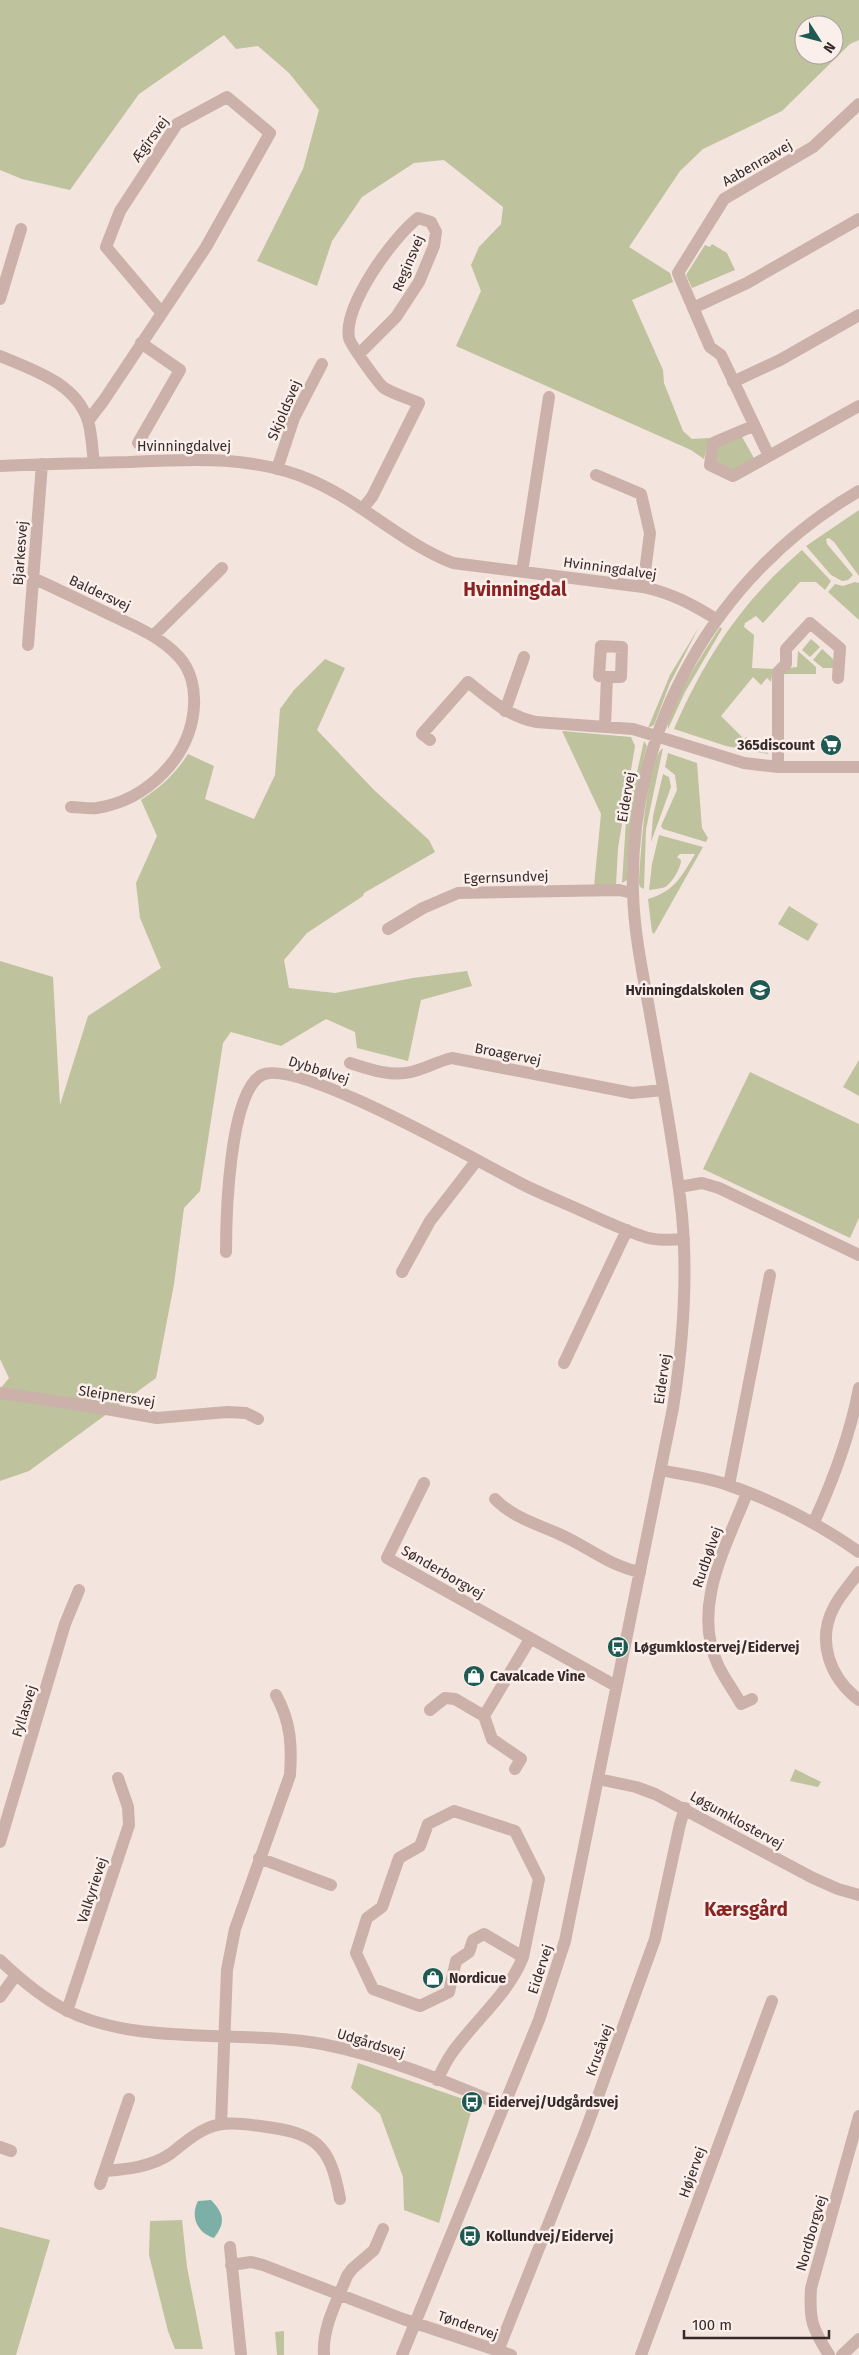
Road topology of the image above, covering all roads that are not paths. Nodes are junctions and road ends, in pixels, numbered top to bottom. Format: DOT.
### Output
graph roads {
  1 [pos="857,110"];
  2 [pos="859,220"];
  3 [pos="21,229"];
  4 [pos="0,298"];
  5 [pos="693,308"];
  6 [pos="162,312"];
  7 [pos="859,315"];
  8 [pos="141,343"];
  9 [pos="359,354"];
  10 [pos="0,356"];
  11 [pos="322,364"];
  12 [pos="733,382"];
  13 [pos="549,397"];
  14 [pos="859,406"];
  15 [pos="88,421"];
  16 [pos="753,426"];
  17 [pos="138,443"];
  18 [pos="769,456"];
  19 [pos="94,463"];
  20 [pos="42,464"];
  21 [pos="0,466"];
  22 [pos="277,469"];
  23 [pos="596,475"];
  24 [pos="859,491"];
  25 [pos="363,508"];
  26 [pos="222,568"];
  27 [pos="522,572"];
  28 [pos="34,578"];
  29 [pos="643,587"];
  30 [pos="716,619"];
  31 [pos="154,635"];
  32 [pos="28,644"];
  33 [pos="524,657"];
  34 [pos="607,677"];
  35 [pos="838,678"];
  36 [pos="506,711"];
  37 [pos="605,726"];
  38 [pos="656,736"];
  39 [pos="430,740"];
  40 [pos="778,767"];
  41 [pos="859,768"];
  42 [pos="71,807"];
  43 [pos="633,893"];
  44 [pos="388,929"];
  45 [pos="350,1063"];
  46 [pos="662,1090"];
  47 [pos="477,1160"];
  48 [pos="679,1186"];
  49 [pos="627,1230"];
  50 [pos="684,1239"];
  51 [pos="226,1252"];
  52 [pos="859,1256"];
  53 [pos="402,1272"];
  54 [pos="770,1275"];
  55 [pos="564,1363"];
  56 [pos="859,1388"];
  57 [pos="0,1393"];
  58 [pos="258,1419"];
  59 [pos="660,1470"];
  60 [pos="424,1483"];
  61 [pos="729,1485"];
  62 [pos="747,1493"];
  63 [pos="495,1499"];
  64 [pos="814,1522"];
  65 [pos="859,1552"];
  66 [pos="640,1572"];
  67 [pos="859,1572"];
  68 [pos="79,1590"];
  69 [pos="530,1639"];
  70 [pos="616,1686"];
  71 [pos="276,1695"];
  72 [pos="752,1698"];
  73 [pos="859,1700"];
  74 [pos="430,1710"];
  75 [pos="484,1716"];
  76 [pos="515,1769"];
  77 [pos="118,1778"];
  78 [pos="598,1779"];
  79 [pos="685,1808"];
  80 [pos="0,1842"];
  81 [pos="259,1858"];
  82 [pos="331,1885"];
  83 [pos="859,1895"];
  84 [pos="523,1957"];
  85 [pos="0,1960"];
  86 [pos="16,1975"];
  87 [pos="0,1997"];
  88 [pos="772,2001"];
  89 [pos="67,2011"];
  90 [pos="224,2035"];
  91 [pos="436,2080"];
  92 [pos="129,2099"];
  93 [pos="504,2106"];
  94 [pos="859,2116"];
  95 [pos="221,2124"];
  96 [pos="104,2171"];
  97 [pos="100,2184"];
  98 [pos="340,2199"];
  99 [pos="383,2229"];
  100 [pos="230,2247"];
  101 [pos="231,2264"];
  102 [pos="339,2296"];
  103 [pos="416,2323"];
  104 [pos="859,2339"];
  105 [pos="505,2353"];
  106 [pos="241,2355"];
  107 [pos="324,2355"];
  108 [pos="402,2355"];
  109 [pos="641,2355"];
  110 [pos="829,2355"];
  111 [pos="842,2355"];
  1 -- 5 [label="street, Aabenraavej"];
  2 -- 5 [label="street"];
  3 -- 4 [label="street"];
  5 -- 12 [label="street, Aabenraavej"];
  6 -- 6 [label="street, Ægirsvej"];
  6 -- 8 [label="street, Ægirsvej"];
  7 -- 12 [label="street"];
  8 -- 15 [label="street, Ægirsvej"];
  8 -- 17 [label="street"];
  9 -- 9 [label="street, Reginsvej"];
  9 -- 25 [label="street, Reginsvej"];
  10 -- 15 [label="street"];
  11 -- 22 [label="street, Skjoldsvej"];
  12 -- 16 [label="street, Aabenraavej"];
  13 -- 27 [label="street"];
  14 -- 18 [label="street"];
  15 -- 19 [label="street"];
  16 -- 18 [label="street, Aabenraavej"];
  16 -- 18 [label="street"];
  19 -- 20 [label="street, Hvinningdalvej"];
  19 -- 22 [label="street, Hvinningdalvej"];
  20 -- 21 [label="street, Hvinningdalvej"];
  20 -- 28 [label="street, Bjarkesvej"];
  22 -- 25 [label="street, Hvinningdalvej"];
  23 -- 29 [label="street"];
  24 -- 30 [label="street, Eidervej"];
  25 -- 27 [label="street, Hvinningdalvej"];
  26 -- 31 [label="street"];
  27 -- 29 [label="street, Hvinningdalvej"];
  28 -- 31 [label="street, Baldersvej"];
  28 -- 32 [label="street, Bjarkesvej"];
  29 -- 30 [label="street, Hvinningdalvej"];
  30 -- 38 [label="street, Eidervej"];
  31 -- 42 [label="street, Baldersvej"];
  33 -- 36 [label="street"];
  34 -- 37 [label="street"];
  35 -- 40 [label="street"];
  36 -- 37 [label="street"];
  36 -- 39 [label="street"];
  37 -- 38 [label="street"];
  38 -- 40 [label="street"];
  38 -- 43 [label="street, Eidervej"];
  40 -- 41 [label="street"];
  43 -- 44 [label="street, Egernsundvej"];
  43 -- 46 [label="street, Eidervej"];
  45 -- 46 [label="street, Broagervej"];
  46 -- 48 [label="street, Eidervej"];
  47 -- 49 [label="street, Dybbølvej"];
  47 -- 51 [label="street, Dybbølvej"];
  47 -- 53 [label="street"];
  48 -- 50 [label="street, Eidervej"];
  48 -- 52 [label="street"];
  49 -- 50 [label="street, Dybbølvej"];
  49 -- 55 [label="street"];
  50 -- 59 [label="street, Eidervej"];
  54 -- 61 [label="street"];
  56 -- 64 [label="street"];
  57 -- 58 [label="street, Sleipnersvej"];
  59 -- 61 [label="street"];
  59 -- 66 [label="street, Eidervej"];
  60 -- 69 [label="street, Sønderborgvej"];
  61 -- 62 [label="street"];
  62 -- 64 [label="street"];
  62 -- 72 [label="street, Rudbølvej"];
  63 -- 66 [label="street"];
  64 -- 65 [label="street"];
  66 -- 70 [label="street, Eidervej"];
  67 -- 73 [label="street"];
  68 -- 80 [label="street, Fyllasvej"];
  69 -- 70 [label="street, Sønderborgvej"];
  69 -- 75 [label="street"];
  70 -- 78 [label="street, Eidervej"];
  71 -- 81 [label="street"];
  74 -- 75 [label="street"];
  75 -- 76 [label="street"];
  77 -- 89 [label="street, Valkyrievej"];
  78 -- 79 [label="street, Løgumklostervej"];
  78 -- 93 [label="street, Eidervej"];
  79 -- 83 [label="street, Løgumklostervej"];
  79 -- 105 [label="street, Krusåvej"];
  81 -- 82 [label="street"];
  81 -- 90 [label="street"];
  84 -- 84 [label="street"];
  84 -- 91 [label="street"];
  85 -- 86 [label="street, Udgårdsvej"];
  86 -- 87 [label="street"];
  86 -- 89 [label="street, Udgårdsvej"];
  88 -- 109 [label="street, Højervej"];
  89 -- 90 [label="street, Udgårdsvej"];
  90 -- 91 [label="street, Udgårdsvej"];
  90 -- 95 [label="street"];
  91 -- 93 [label="street, Udgårdsvej"];
  92 -- 96 [label="street"];
  93 -- 103 [label="street, Eidervej"];
  94 -- 110 [label="street, Nordborgvej"];
  95 -- 96 [label="street"];
  95 -- 98 [label="street"];
  96 -- 97 [label="street"];
  99 -- 102 [label="street"];
  100 -- 101 [label="street"];
  101 -- 102 [label="street, Tøndervej"];
  101 -- 106 [label="street"];
  102 -- 103 [label="street, Tøndervej"];
  102 -- 107 [label="street"];
  103 -- 105 [label="street, Tøndervej"];
  103 -- 108 [label="street, Eidervej"];
  104 -- 111 [label="street"];
}
